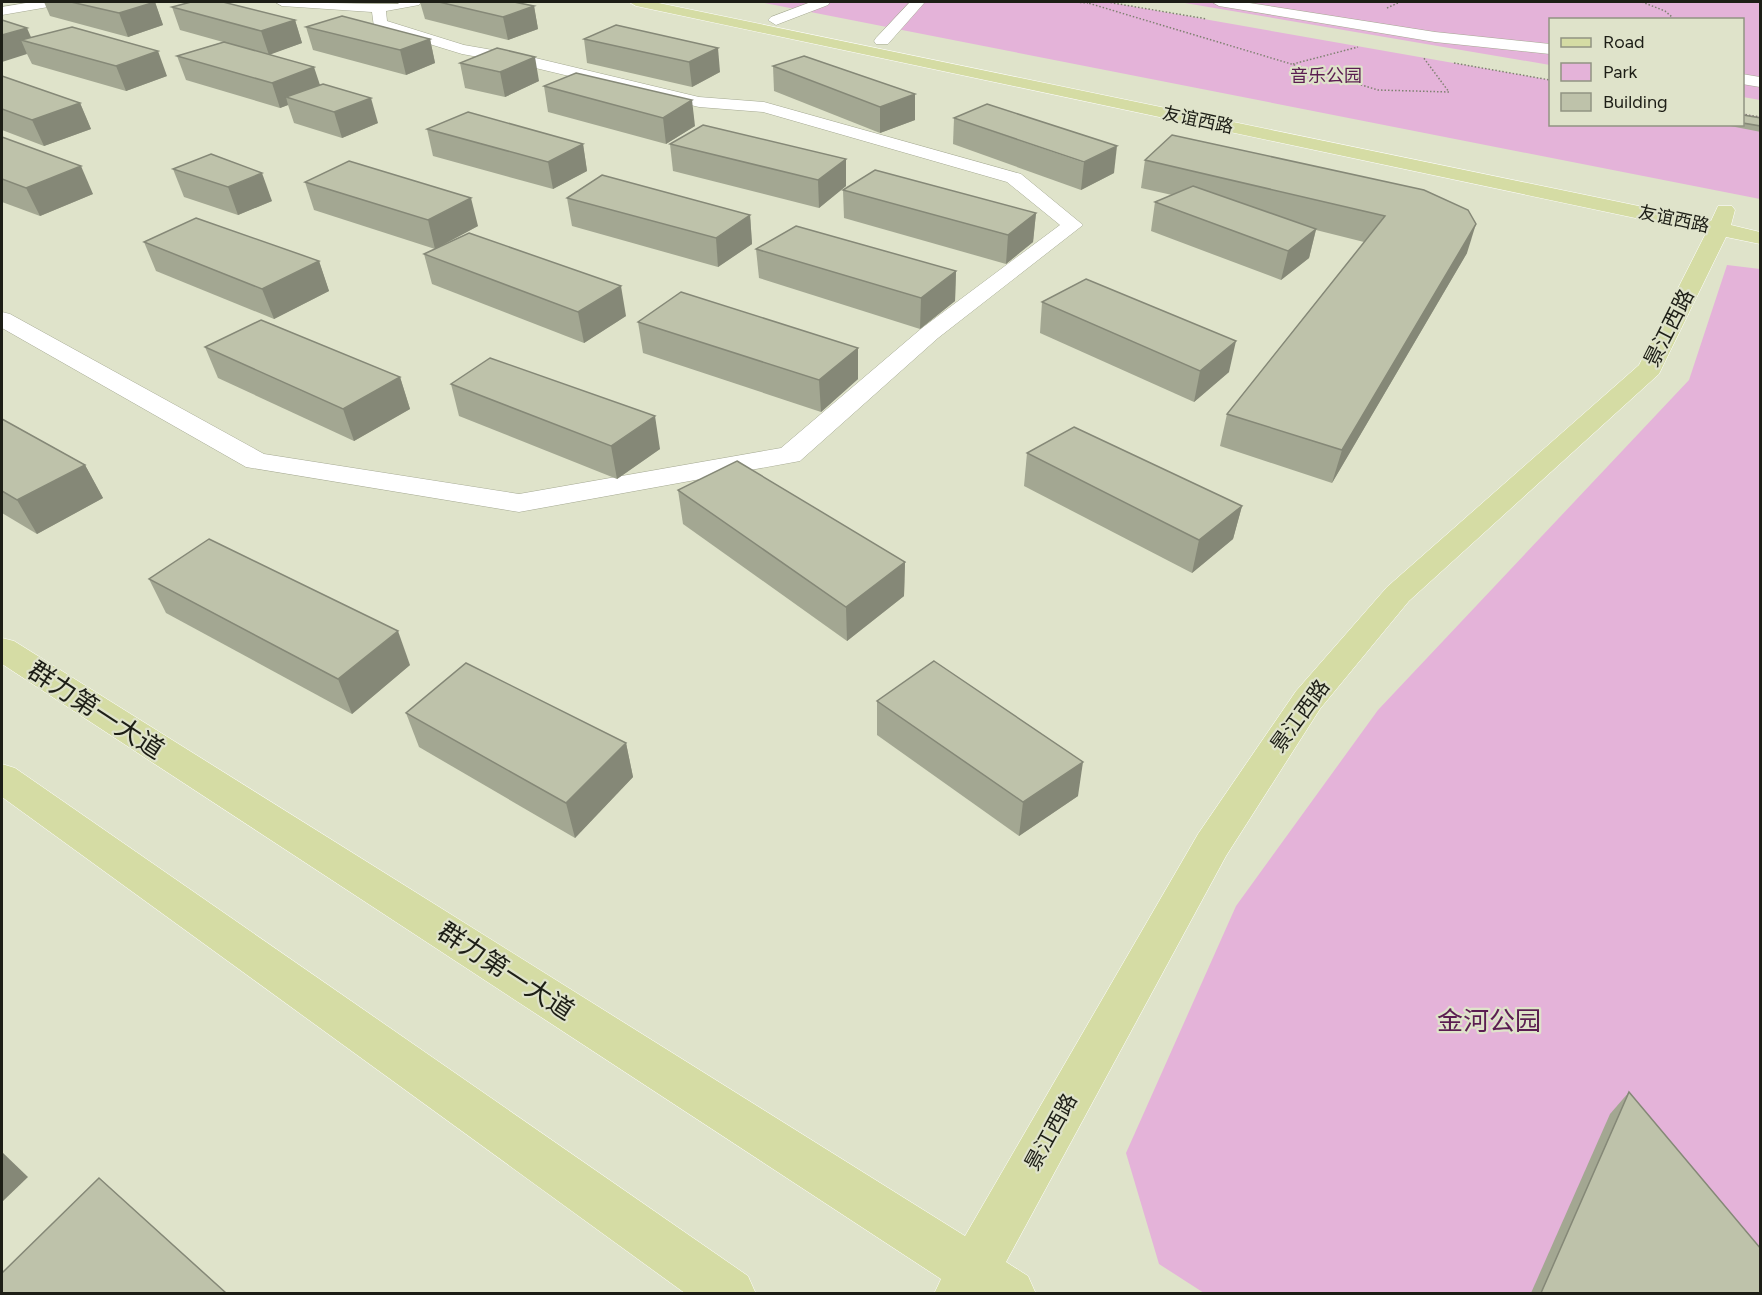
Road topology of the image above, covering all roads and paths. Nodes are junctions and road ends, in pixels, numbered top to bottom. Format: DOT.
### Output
graph roads {
  1 [pos="54,2"];
  2 [pos="282,2"];
  3 [pos="414,2"];
  4 [pos="636,2"];
  5 [pos="688,2"];
  6 [pos="823,2"];
  7 [pos="918,2"];
  8 [pos="1072,2"];
  9 [pos="1089,2"];
  10 [pos="1219,2"];
  11 [pos="1642,2"];
  12 [pos="379,8"];
  13 [pos="2,10"];
  14 [pos="1672,18"];
  15 [pos="776,20"];
  16 [pos="882,41"];
  17 [pos="1362,46"];
  18 [pos="1549,49"];
  19 [pos="1423,57"];
  20 [pos="1292,64"];
  21 [pos="1744,79"];
  22 [pos="1761,82"];
  23 [pos="1744,114"];
  24 [pos="1761,117"];
  25 [pos="1421,149"];
  26 [pos="1725,215"];
  27 [pos="1761,238"];
  28 [pos="2,319"];
  29 [pos="2,649"];
  30 [pos="2,778"];
  31 [pos="967,1282"];
  32 [pos="730,1293"];
  33 [pos="1010,1293"];
  1 -- 13 [label="lane"];
  2 -- 12 [label="lane"];
  3 -- 12 [label="lane"];
  4 -- 26 [label="main road, 友谊西路"];
  5 -- 15 [label="main road, 友谊西路"];
  6 -- 15 [label="lane"];
  7 -- 16 [label="lane"];
  8 -- 9 [label="path"];
  9 -- 20 [label="path"];
  10 -- 18 [label="lane"];
  11 -- 14 [label="path"];
  12 -- 28 [label="lane"];
  15 -- 16 [label="main road, 友谊西路"];
  16 -- 25 [label="main road, 友谊西路"];
  17 -- 20 [label="path"];
  19 -- 20 [label="path"];
  21 -- 22 [label="lane"];
  23 -- 24 [label="path"];
  26 -- 27 [label="main road, 友谊西路"];
  26 -- 31 [label="main road, 景江西路"];
  29 -- 31 [label="main road, 群力第一大道"];
  30 -- 32 [label="main road"];
  31 -- 33 [label="main road, 群力第一大道"];
}
